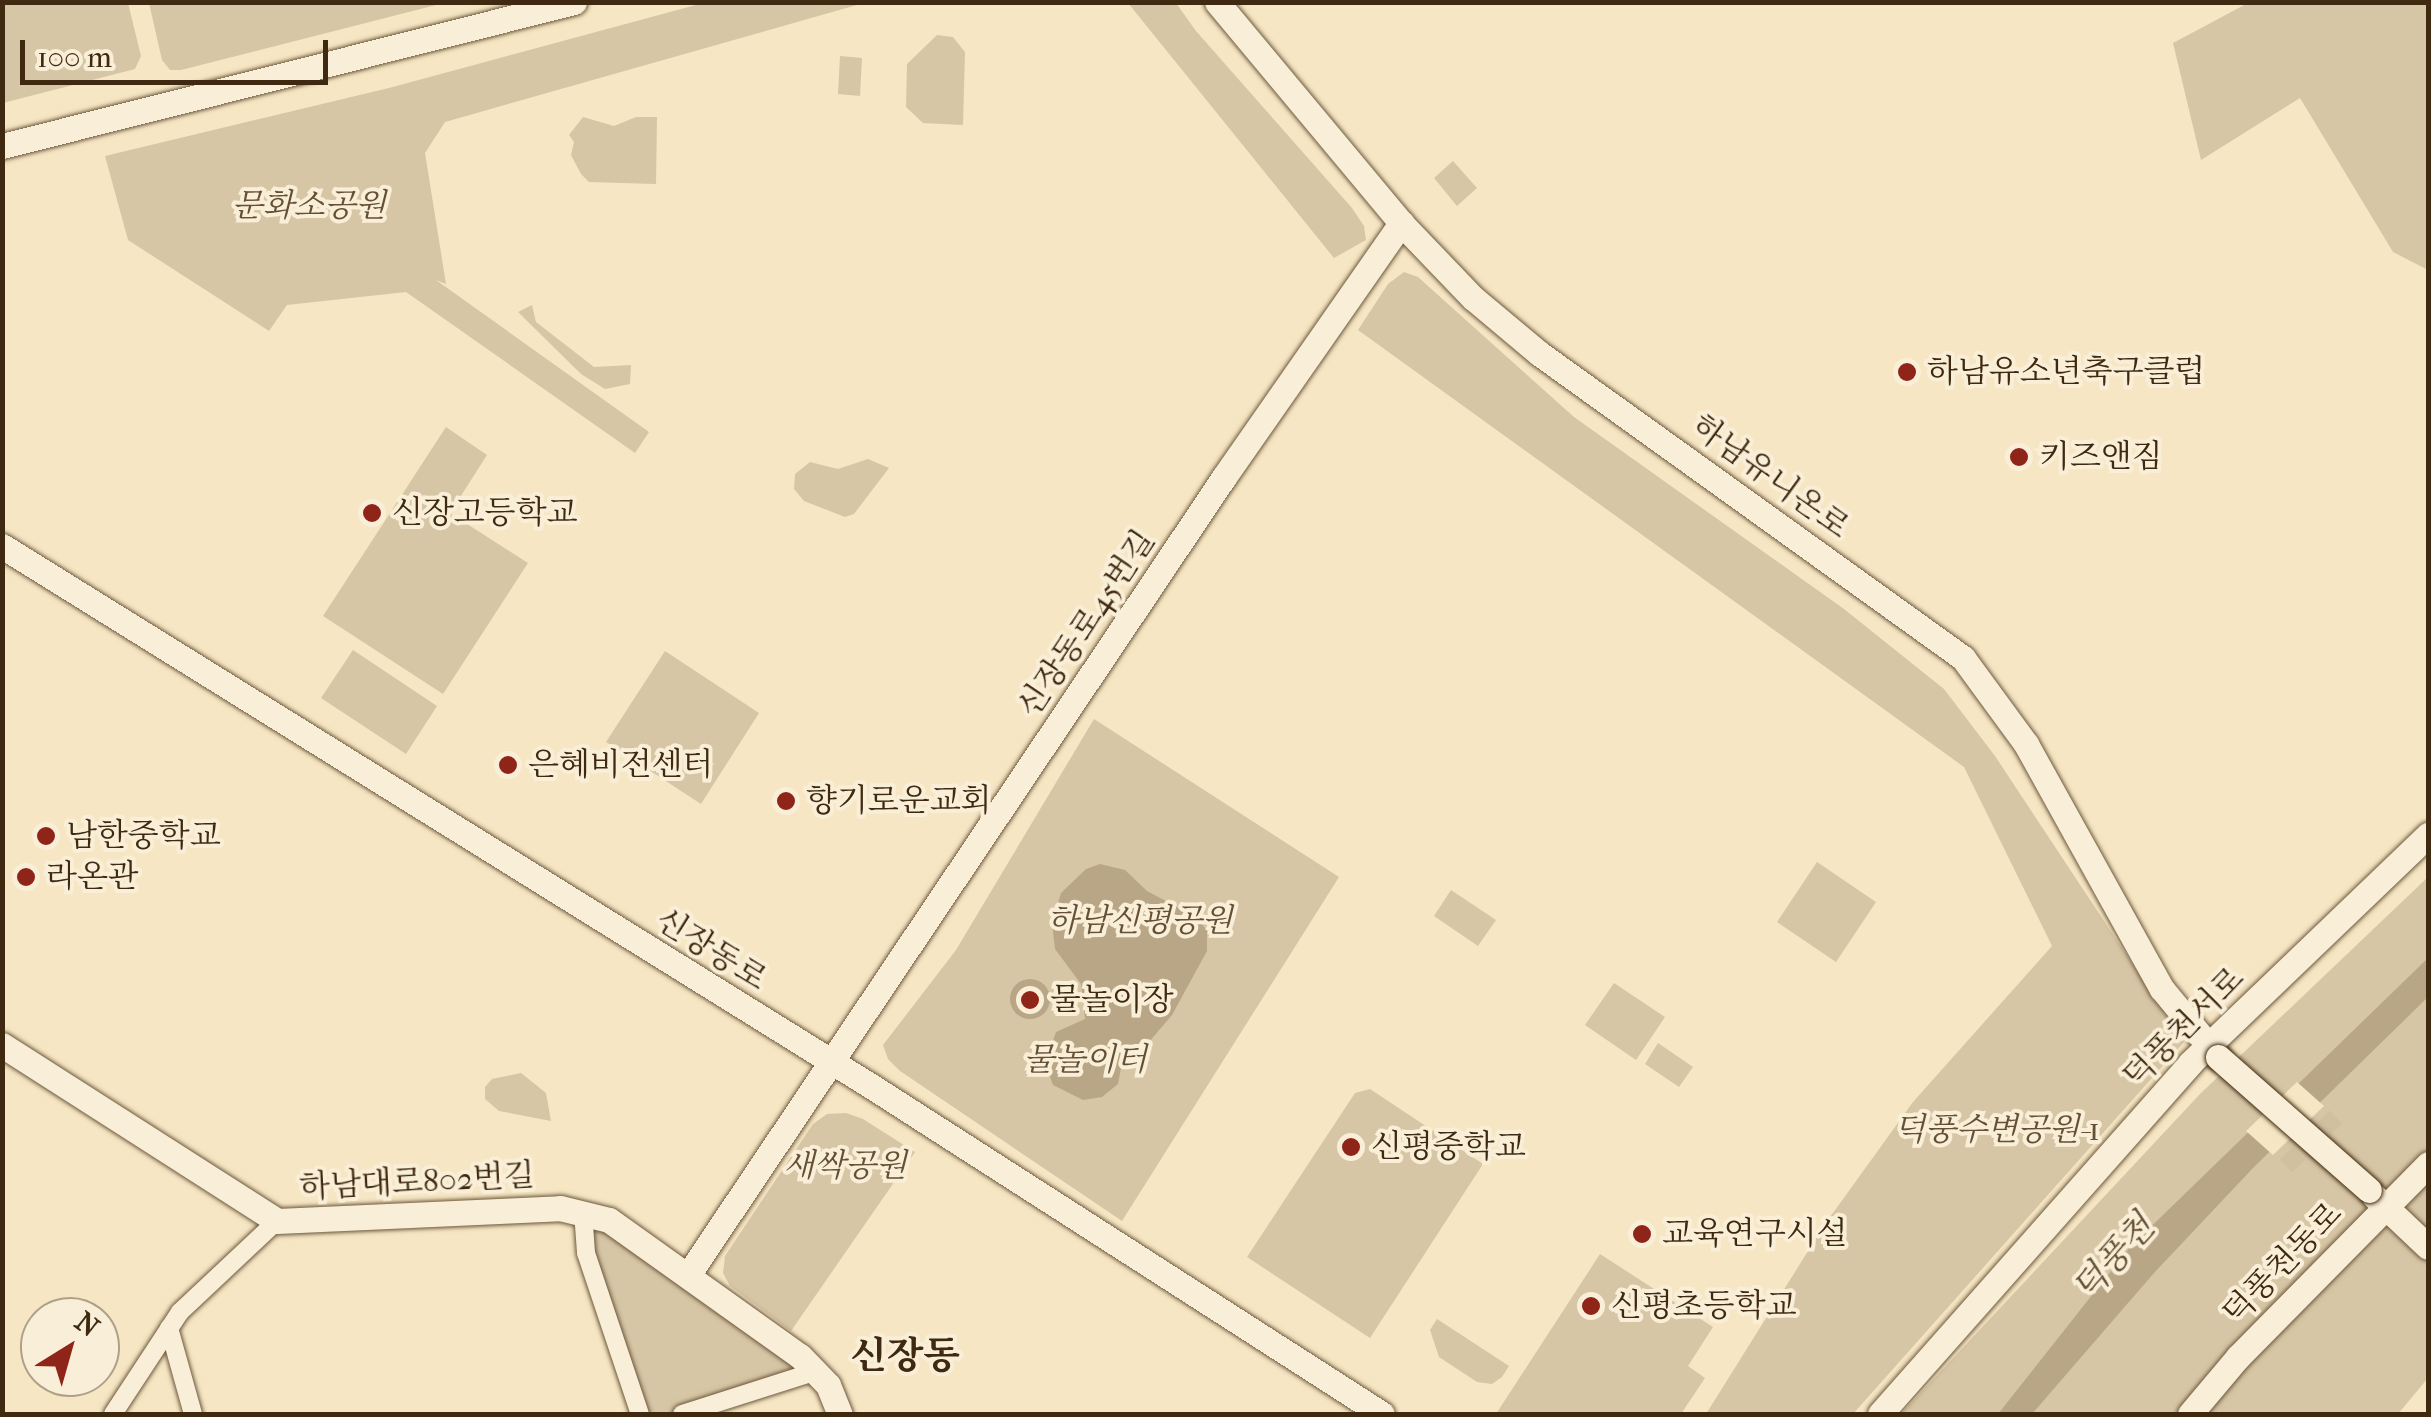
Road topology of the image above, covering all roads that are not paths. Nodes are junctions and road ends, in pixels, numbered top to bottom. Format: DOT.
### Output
graph roads {
  1 [pos="574,2"];
  2 [pos="1218,2"];
  3 [pos="2,146"];
  4 [pos="1401,223"];
  5 [pos="2,546"];
  6 [pos="2428,836"];
  7 [pos="2,1045"];
  8 [pos="2213,1051"];
  9 [pos="831,1063"];
  10 [pos="2428,1164"];
  11 [pos="2377,1198"];
  12 [pos="584,1210"];
  13 [pos="277,1221"];
  14 [pos="2428,1248"];
  15 [pos="688,1274"];
  16 [pos="169,1328"];
  17 [pos="817,1370"];
  18 [pos="113,1414"];
  19 [pos="193,1414"];
  20 [pos="640,1414"];
  21 [pos="682,1414"];
  22 [pos="840,1414"];
  23 [pos="1382,1414"];
  24 [pos="1880,1414"];
  25 [pos="2190,1414"];
  1 -- 3 [label="main road"];
  2 -- 4 [label="main road, 하남유니온로"];
  4 -- 8 [label="main road, 하남유니온로"];
  4 -- 9 [label="main road, 신장동로45번길"];
  5 -- 9 [label="main road, 신장동로"];
  6 -- 8 [label="main road, 덕풍천서로"];
  7 -- 13 [label="main road, 하남대로802번길"];
  8 -- 11 [label="main road, 하남유니온로, bridge"];
  8 -- 24 [label="main road, 덕풍천서로"];
  9 -- 15 [label="main road"];
  9 -- 23 [label="main road, 신장동로"];
  10 -- 11 [label="main road, 덕풍천동로"];
  11 -- 14 [label="main road"];
  11 -- 25 [label="main road, 덕풍천동로"];
  12 -- 13 [label="main road, 하남대로802번길"];
  12 -- 15 [label="main road, 하남대로802번길"];
  12 -- 20 [label="street"];
  13 -- 16 [label="street"];
  15 -- 17 [label="main road, 하남대로802번길"];
  16 -- 18 [label="street"];
  16 -- 19 [label="street"];
  17 -- 21 [label="street"];
  17 -- 22 [label="main road, 하남대로802번길"];
}
